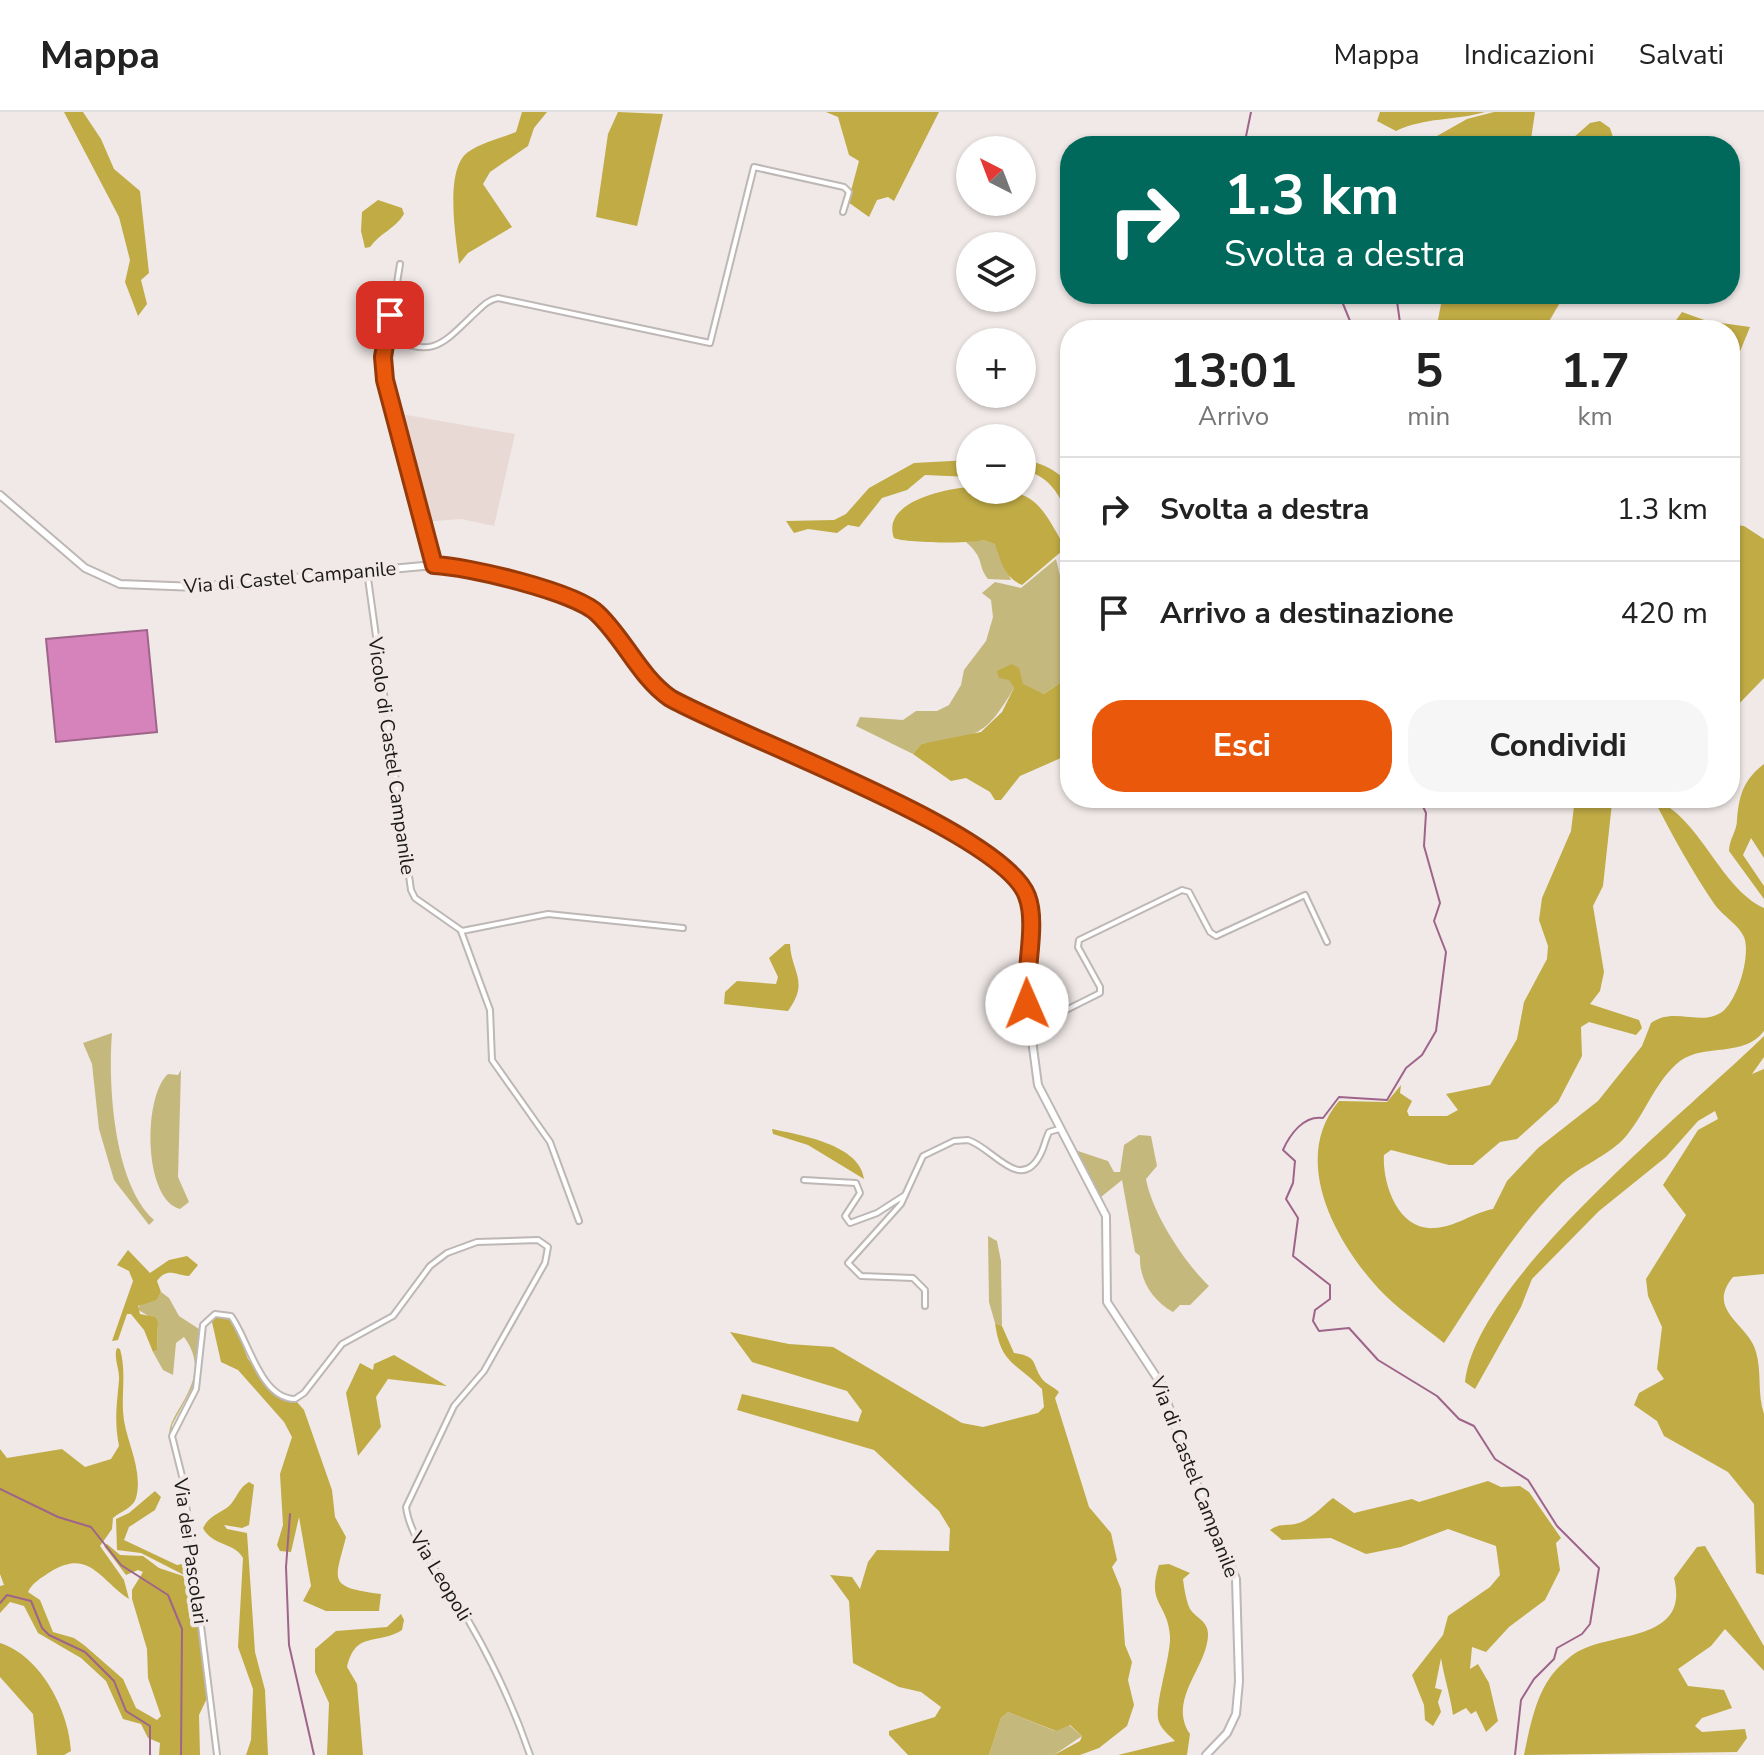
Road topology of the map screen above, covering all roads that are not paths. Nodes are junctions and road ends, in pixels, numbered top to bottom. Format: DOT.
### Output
graph roads {
  1 [pos="843,212"];
  2 [pos="400,264"];
  3 [pos="386,336"];
  4 [pos="0,495"];
  5 [pos="434,565"];
  6 [pos="367,571"];
  7 [pos="683,928"];
  8 [pos="461,931"];
  9 [pos="1327,942"];
  10 [pos="1030,1028"];
  11 [pos="1059,1129"];
  12 [pos="804,1180"];
  13 [pos="909,1190"];
  14 [pos="579,1221"];
  15 [pos="925,1306"];
  16 [pos="515,1319"];
  17 [pos="217,1755"];
  18 [pos="530,1755"];
  19 [pos="1206,1755"];
  1 -- 3 [label="street"];
  2 -- 3 [label="street"];
  3 -- 5 [label="street"];
  4 -- 6 [label="street, Via di Castel Campanile"];
  5 -- 6 [label="street, Via di Castel Campanile"];
  5 -- 10 [label="street, Via di Castel Campanile"];
  6 -- 8 [label="street, Vicolo di Castel Campanile"];
  7 -- 8 [label="street"];
  8 -- 14 [label="street"];
  9 -- 10 [label="street"];
  10 -- 11 [label="street, Via di Castel Campanile"];
  11 -- 13 [label="street"];
  11 -- 19 [label="street, Via di Castel Campanile"];
  12 -- 13 [label="street"];
  13 -- 15 [label="street"];
  16 -- 17 [label="street, Via dei Pascolari"];
  16 -- 18 [label="street, Via Leopoli"];
}
